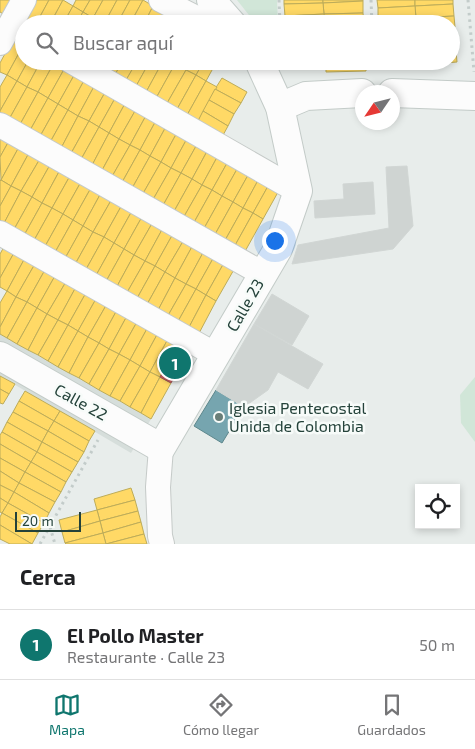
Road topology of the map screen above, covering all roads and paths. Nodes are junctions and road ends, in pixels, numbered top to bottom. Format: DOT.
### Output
graph roads {
  1 [pos="24,0"];
  2 [pos="161,0"];
  3 [pos="211,0"];
  4 [pos="279,0"];
  5 [pos="370,0"];
  6 [pos="468,0"];
  7 [pos="16,15"];
  8 [pos="190,15"];
  9 [pos="224,15"];
  10 [pos="280,15"];
  11 [pos="371,15"];
  12 [pos="15,17"];
  13 [pos="8,31"];
  14 [pos="87,70"];
  15 [pos="263,70"];
  16 [pos="475,78"];
  17 [pos="355,94"];
  18 [pos="400,94"];
  19 [pos="475,96"];
  20 [pos="280,107"];
  21 [pos="0,125"];
  22 [pos="298,191"];
  23 [pos="0,233"];
  24 [pos="263,274"];
  25 [pos="0,356"];
  26 [pos="216,356"];
  27 [pos="111,418"];
  28 [pos="162,448"];
  29 [pos="50,526"];
  30 [pos="40,544"];
  31 [pos="55,544"];
  32 [pos="162,544"];
  1 -- 7 [label="street"];
  2 -- 8 [label="street"];
  3 -- 9 [label="main road"];
  4 -- 10 [label="path"];
  5 -- 11 [label="path"];
  6 -- 16 [label="path"];
  12 -- 13 [label="street"];
  14 -- 22 [label="street"];
  15 -- 20 [label="main road"];
  17 -- 20 [label="main road"];
  18 -- 19 [label="main road"];
  20 -- 22 [label="main road"];
  21 -- 24 [label="street"];
  22 -- 24 [label="main road, Calle 23"];
  23 -- 26 [label="street"];
  24 -- 26 [label="main road, Calle 23"];
  25 -- 27 [label="main road, Calle 22"];
  26 -- 28 [label="main road, Calle 23"];
  27 -- 28 [label="main road, Calle 22"];
  27 -- 29 [label="path"];
  28 -- 32 [label="street, Calle 23"];
  29 -- 30 [label="path"];
  29 -- 31 [label="path"];
}
